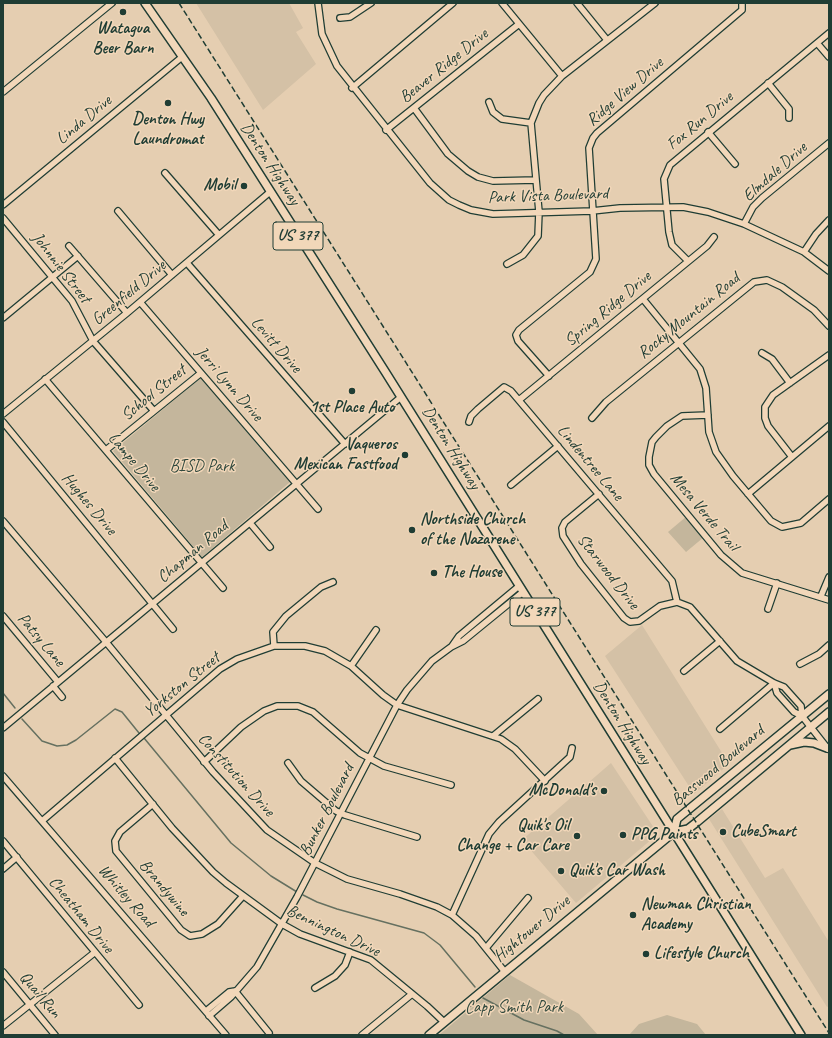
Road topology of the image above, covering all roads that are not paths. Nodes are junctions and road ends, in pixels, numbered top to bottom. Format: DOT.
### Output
graph roads {
  1 [pos="112,3"];
  2 [pos="145,3"];
  3 [pos="318,3"];
  4 [pos="371,3"];
  5 [pos="453,3"];
  6 [pos="502,3"];
  7 [pos="577,3"];
  8 [pos="654,3"];
  9 [pos="742,3"];
  10 [pos="340,18"];
  11 [pos="519,24"];
  12 [pos="829,33"];
  13 [pos="607,40"];
  14 [pos="817,43"];
  15 [pos="182,57"];
  16 [pos="829,57"];
  17 [pos="564,74"];
  18 [pos="768,83"];
  19 [pos="352,88"];
  20 [pos="3,92"];
  21 [pos="489,102"];
  22 [pos="414,108"];
  23 [pos="790,118"];
  24 [pos="531,123"];
  25 [pos="386,130"];
  26 [pos="708,132"];
  27 [pos="829,143"];
  28 [pos="735,164"];
  29 [pos="166,172"];
  30 [pos="536,180"];
  31 [pos="270,192"];
  32 [pos="3,205"];
  33 [pos="668,208"];
  34 [pos="118,211"];
  35 [pos="592,211"];
  36 [pos="539,212"];
  37 [pos="3,218"];
  38 [pos="829,220"];
  39 [pos="744,224"];
  40 [pos="219,235"];
  41 [pos="714,237"];
  42 [pos="69,246"];
  43 [pos="804,252"];
  44 [pos="78,256"];
  45 [pos="688,261"];
  46 [pos="187,263"];
  47 [pos="507,264"];
  48 [pos="829,271"];
  49 [pos="172,275"];
  50 [pos="52,278"];
  51 [pos="643,299"];
  52 [pos="140,302"];
  53 [pos="127,313"];
  54 [pos="3,318"];
  55 [pos="829,326"];
  56 [pos="93,341"];
  57 [pos="679,342"];
  58 [pos="762,353"];
  59 [pos="829,355"];
  60 [pos="201,373"];
  61 [pos="549,376"];
  62 [pos="45,379"];
  63 [pos="790,383"];
  64 [pos="401,397"];
  65 [pos="519,400"];
  66 [pos="154,411"];
  67 [pos="3,414"];
  68 [pos="708,414"];
  69 [pos="592,418"];
  70 [pos="3,422"];
  71 [pos="470,422"];
  72 [pos="829,426"];
  73 [pos="345,444"];
  74 [pos="558,446"];
  75 [pos="106,450"];
  76 [pos="792,457"];
  77 [pos="297,484"];
  78 [pos="510,485"];
  79 [pos="599,494"];
  80 [pos="748,494"];
  81 [pos="829,499"];
  82 [pos="318,509"];
  83 [pos="3,521"];
  84 [pos="250,523"];
  85 [pos="270,547"];
  86 [pos="201,563"];
  87 [pos="829,576"];
  88 [pos="333,582"];
  89 [pos="778,583"];
  90 [pos="223,588"];
  91 [pos="521,589"];
  92 [pos="821,596"];
  93 [pos="829,600"];
  94 [pos="678,602"];
  95 [pos="153,603"];
  96 [pos="768,609"];
  97 [pos="3,616"];
  98 [pos="482,618"];
  99 [pos="486,623"];
  100 [pos="173,629"];
  101 [pos="376,630"];
  102 [pos="720,641"];
  103 [pos="106,642"];
  104 [pos="829,645"];
  105 [pos="274,646"];
  106 [pos="450,648"];
  107 [pos="800,664"];
  108 [pos="351,666"];
  109 [pos="684,671"];
  110 [pos="58,682"];
  111 [pos="774,683"];
  112 [pos="53,686"];
  113 [pos="829,694"];
  114 [pos="62,697"];
  115 [pos="538,699"];
  116 [pos="397,705"];
  117 [pos="829,712"];
  118 [pos="166,715"];
  119 [pos="802,716"];
  120 [pos="811,727"];
  121 [pos="3,728"];
  122 [pos="720,729"];
  123 [pos="493,736"];
  124 [pos="788,746"];
  125 [pos="572,748"];
  126 [pos="828,749"];
  127 [pos="115,758"];
  128 [pos="369,759"];
  129 [pos="204,762"];
  130 [pos="288,763"];
  131 [pos="3,776"];
  132 [pos="545,781"];
  133 [pos="451,785"];
  134 [pos="153,804"];
  135 [pos="341,813"];
  136 [pos="42,821"];
  137 [pos="674,832"];
  138 [pos="418,837"];
  139 [pos="3,841"];
  140 [pos="17,857"];
  141 [pos="315,863"];
  142 [pos="3,869"];
  143 [pos="243,896"];
  144 [pos="528,898"];
  145 [pos="452,915"];
  146 [pos="282,924"];
  147 [pos="486,948"];
  148 [pos="94,952"];
  149 [pos="350,952"];
  150 [pos="3,972"];
  151 [pos="505,972"];
  152 [pos="315,988"];
  153 [pos="235,991"];
  154 [pos="412,994"];
  155 [pos="30,1005"];
  156 [pos="139,1005"];
  157 [pos="208,1014"];
  158 [pos="444,1022"];
  159 [pos="3,1026"];
  160 [pos="269,1033"];
  161 [pos="55,1035"];
  162 [pos="226,1035"];
  163 [pos="362,1035"];
  164 [pos="429,1035"];
  165 [pos="800,1035"];
  1 -- 20 [label="street"];
  2 -- 15 [label="main road, Denton Highway / US 377"];
  3 -- 19 [label="street, Park Vista Boulevard"];
  4 -- 10 [label="street"];
  5 -- 19 [label="street"];
  6 -- 11 [label="street"];
  7 -- 13 [label="street"];
  8 -- 13 [label="street"];
  9 -- 35 [label="street, Ridge View Drive"];
  11 -- 17 [label="street"];
  11 -- 22 [label="street, Beaver Ridge Drive"];
  12 -- 14 [label="street, Fox Run Drive"];
  13 -- 17 [label="street"];
  14 -- 16 [label="street"];
  14 -- 18 [label="street, Fox Run Drive"];
  15 -- 31 [label="main road, Denton Highway / US 377"];
  15 -- 32 [label="street, Linda Drive"];
  17 -- 24 [label="street"];
  18 -- 23 [label="street"];
  18 -- 26 [label="street, Fox Run Drive"];
  19 -- 25 [label="street, Park Vista Boulevard"];
  21 -- 24 [label="street"];
  22 -- 25 [label="street, Beaver Ridge Drive"];
  22 -- 30 [label="street"];
  24 -- 30 [label="street"];
  25 -- 36 [label="street, Park Vista Boulevard"];
  26 -- 28 [label="street"];
  26 -- 33 [label="street, Fox Run Drive"];
  27 -- 39 [label="street, Elmdale Drive"];
  29 -- 40 [label="street"];
  30 -- 36 [label="street"];
  31 -- 40 [label="street, Greenfield Drive"];
  31 -- 64 [label="main road, Denton Highway / US 377"];
  33 -- 35 [label="street, Park Vista Boulevard"];
  33 -- 39 [label="street, Park Vista Boulevard"];
  33 -- 45 [label="street, Fox Run Drive"];
  34 -- 49 [label="street"];
  35 -- 36 [label="street, Park Vista Boulevard"];
  35 -- 61 [label="street, Ridge View Drive"];
  36 -- 47 [label="street"];
  37 -- 50 [label="street, Johnnie Street"];
  38 -- 43 [label="street"];
  39 -- 43 [label="street, Park Vista Boulevard"];
  40 -- 46 [label="street, Greenfield Drive"];
  41 -- 45 [label="street, Spring Ridge Drive"];
  42 -- 44 [label="street"];
  43 -- 48 [label="street, Park Vista Boulevard"];
  44 -- 50 [label="street"];
  44 -- 53 [label="street"];
  45 -- 51 [label="street, Spring Ridge Drive"];
  46 -- 49 [label="street, Greenfield Drive"];
  46 -- 73 [label="street, Levitt Drive"];
  49 -- 52 [label="street, Greenfield Drive"];
  50 -- 54 [label="street"];
  50 -- 56 [label="street, Johnnie Street"];
  51 -- 57 [label="street"];
  51 -- 61 [label="street, Spring Ridge Drive"];
  52 -- 53 [label="street, Greenfield Drive"];
  52 -- 60 [label="street, Jerri Lynn Drive"];
  53 -- 56 [label="street, Greenfield Drive"];
  55 -- 57 [label="street, Rocky Mountain Road"];
  56 -- 62 [label="street, Greenfield Drive"];
  56 -- 66 [label="street, Johnnie Street"];
  57 -- 68 [label="street"];
  57 -- 69 [label="street, Rocky Mountain Road"];
  58 -- 63 [label="street"];
  59 -- 63 [label="street"];
  60 -- 66 [label="street, School Street"];
  60 -- 77 [label="street, Jerri Lynn Drive"];
  61 -- 65 [label="street, Spring Ridge Drive"];
  62 -- 67 [label="street, Greenfield Drive"];
  62 -- 75 [label="street, Lampe Drive"];
  63 -- 76 [label="street"];
  64 -- 73 [label="street, Chapman Road"];
  64 -- 91 [label="main road, Denton Highway / US 377"];
  65 -- 71 [label="street, Lindentree Lane"];
  65 -- 74 [label="street, Lindentree Lane"];
  66 -- 75 [label="street, School Street"];
  68 -- 80 [label="street"];
  68 -- 89 [label="street, Mesa Verde Trail"];
  70 -- 95 [label="street, Hughes Drive"];
  72 -- 76 [label="street"];
  73 -- 77 [label="street, Chapman Road"];
  74 -- 78 [label="street"];
  74 -- 79 [label="street, Lindentree Lane"];
  75 -- 86 [label="street, Lampe Drive"];
  76 -- 80 [label="street"];
  77 -- 82 [label="street, Jerri Lynn Drive"];
  77 -- 84 [label="street, Chapman Road"];
  79 -- 94 [label="street, Lindentree Lane"];
  79 -- 94 [label="street, Starwood Drive"];
  80 -- 81 [label="street"];
  83 -- 103 [label="street, Constitution Drive"];
  84 -- 85 [label="street"];
  84 -- 86 [label="street, Chapman Road"];
  86 -- 90 [label="street, Lampe Drive"];
  86 -- 95 [label="street, Chapman Road"];
  87 -- 92 [label="street"];
  88 -- 105 [label="street"];
  89 -- 92 [label="street, Mesa Verde Trail"];
  89 -- 96 [label="street"];
  91 -- 98 [label="street, Bunker Boulevard"];
  91 -- 99 [label="street, Bunker Boulevard"];
  91 -- 137 [label="main road, Denton Highway / US 377"];
  92 -- 93 [label="street, Mesa Verde Trail"];
  94 -- 102 [label="street"];
  95 -- 100 [label="street, Hughes Drive"];
  95 -- 103 [label="street, Chapman Road"];
  97 -- 110 [label="street, Patsy Lane"];
  98 -- 99 [label="street"];
  98 -- 106 [label="street, Bunker Boulevard"];
  99 -- 106 [label="street, Bunker Boulevard"];
  101 -- 108 [label="street"];
  102 -- 109 [label="street"];
  102 -- 111 [label="street"];
  103 -- 110 [label="street, Chapman Road"];
  103 -- 118 [label="street, Constitution Drive"];
  104 -- 107 [label="street"];
  105 -- 108 [label="street, Yorkston Street"];
  105 -- 118 [label="street, Yorkston Street"];
  106 -- 116 [label="street, Bunker Boulevard"];
  108 -- 116 [label="street, Yorkston Street"];
  110 -- 112 [label="street, Chapman Road"];
  111 -- 119 [label="street"];
  111 -- 119 [label="street"];
  111 -- 122 [label="street"];
  112 -- 114 [label="street"];
  112 -- 121 [label="street, Chapman Road"];
  113 -- 119 [label="main road, Basswood Boulevard"];
  115 -- 123 [label="street"];
  116 -- 123 [label="street, Yorkston Street"];
  116 -- 128 [label="street, Bunker Boulevard"];
  117 -- 120 [label="main road, Basswood Boulevard"];
  118 -- 127 [label="street, Yorkston Street"];
  118 -- 129 [label="street, Constitution Drive"];
  119 -- 120 [label="street"];
  119 -- 137 [label="main road, Basswood Boulevard"];
  120 -- 124 [label="main road, Basswood Boulevard"];
  120 -- 126 [label="street"];
  123 -- 132 [label="street, Yorkston Street"];
  124 -- 126 [label="main road"];
  124 -- 137 [label="main road, Basswood Boulevard"];
  125 -- 132 [label="street"];
  127 -- 134 [label="street, Bennington Drive"];
  127 -- 136 [label="street, Yorkston Street"];
  128 -- 129 [label="street"];
  128 -- 133 [label="street"];
  128 -- 135 [label="street, Bunker Boulevard"];
  129 -- 141 [label="street, Constitution Drive"];
  130 -- 135 [label="street"];
  131 -- 136 [label="street, Whitley Road"];
  132 -- 145 [label="street"];
  134 -- 143 [label="street, Bennington Drive"];
  134 -- 143 [label="street, Brandywine"];
  135 -- 138 [label="street"];
  135 -- 141 [label="street, Bunker Boulevard"];
  136 -- 157 [label="street, Whitley Road"];
  137 -- 151 [label="main road, Hightower Drive"];
  137 -- 165 [label="main road, Denton Highway / US 377"];
  139 -- 140 [label="street, Cheatham Drive"];
  140 -- 142 [label="street"];
  140 -- 148 [label="street, Cheatham Drive"];
  141 -- 145 [label="street, Constitution Drive"];
  141 -- 146 [label="street, Bunker Boulevard"];
  143 -- 146 [label="street, Bennington Drive"];
  144 -- 147 [label="street"];
  145 -- 147 [label="street, Constitution Drive"];
  146 -- 149 [label="street, Bennington Drive"];
  146 -- 153 [label="street, Bunker Boulevard"];
  147 -- 151 [label="street, Constitution Drive"];
  148 -- 155 [label="street"];
  148 -- 156 [label="street, Cheatham Drive"];
  149 -- 152 [label="street"];
  149 -- 154 [label="street, Bennington Drive"];
  150 -- 155 [label="street, Quail Run"];
  151 -- 158 [label="main road, Hightower Drive"];
  153 -- 157 [label="street, Bunker Boulevard"];
  153 -- 160 [label="street"];
  154 -- 158 [label="street, Bennington Drive"];
  154 -- 163 [label="street"];
  155 -- 159 [label="street"];
  155 -- 161 [label="street, Quail Run"];
  157 -- 162 [label="street, Whitley Road"];
  158 -- 164 [label="main road, Hightower Drive"];
}
